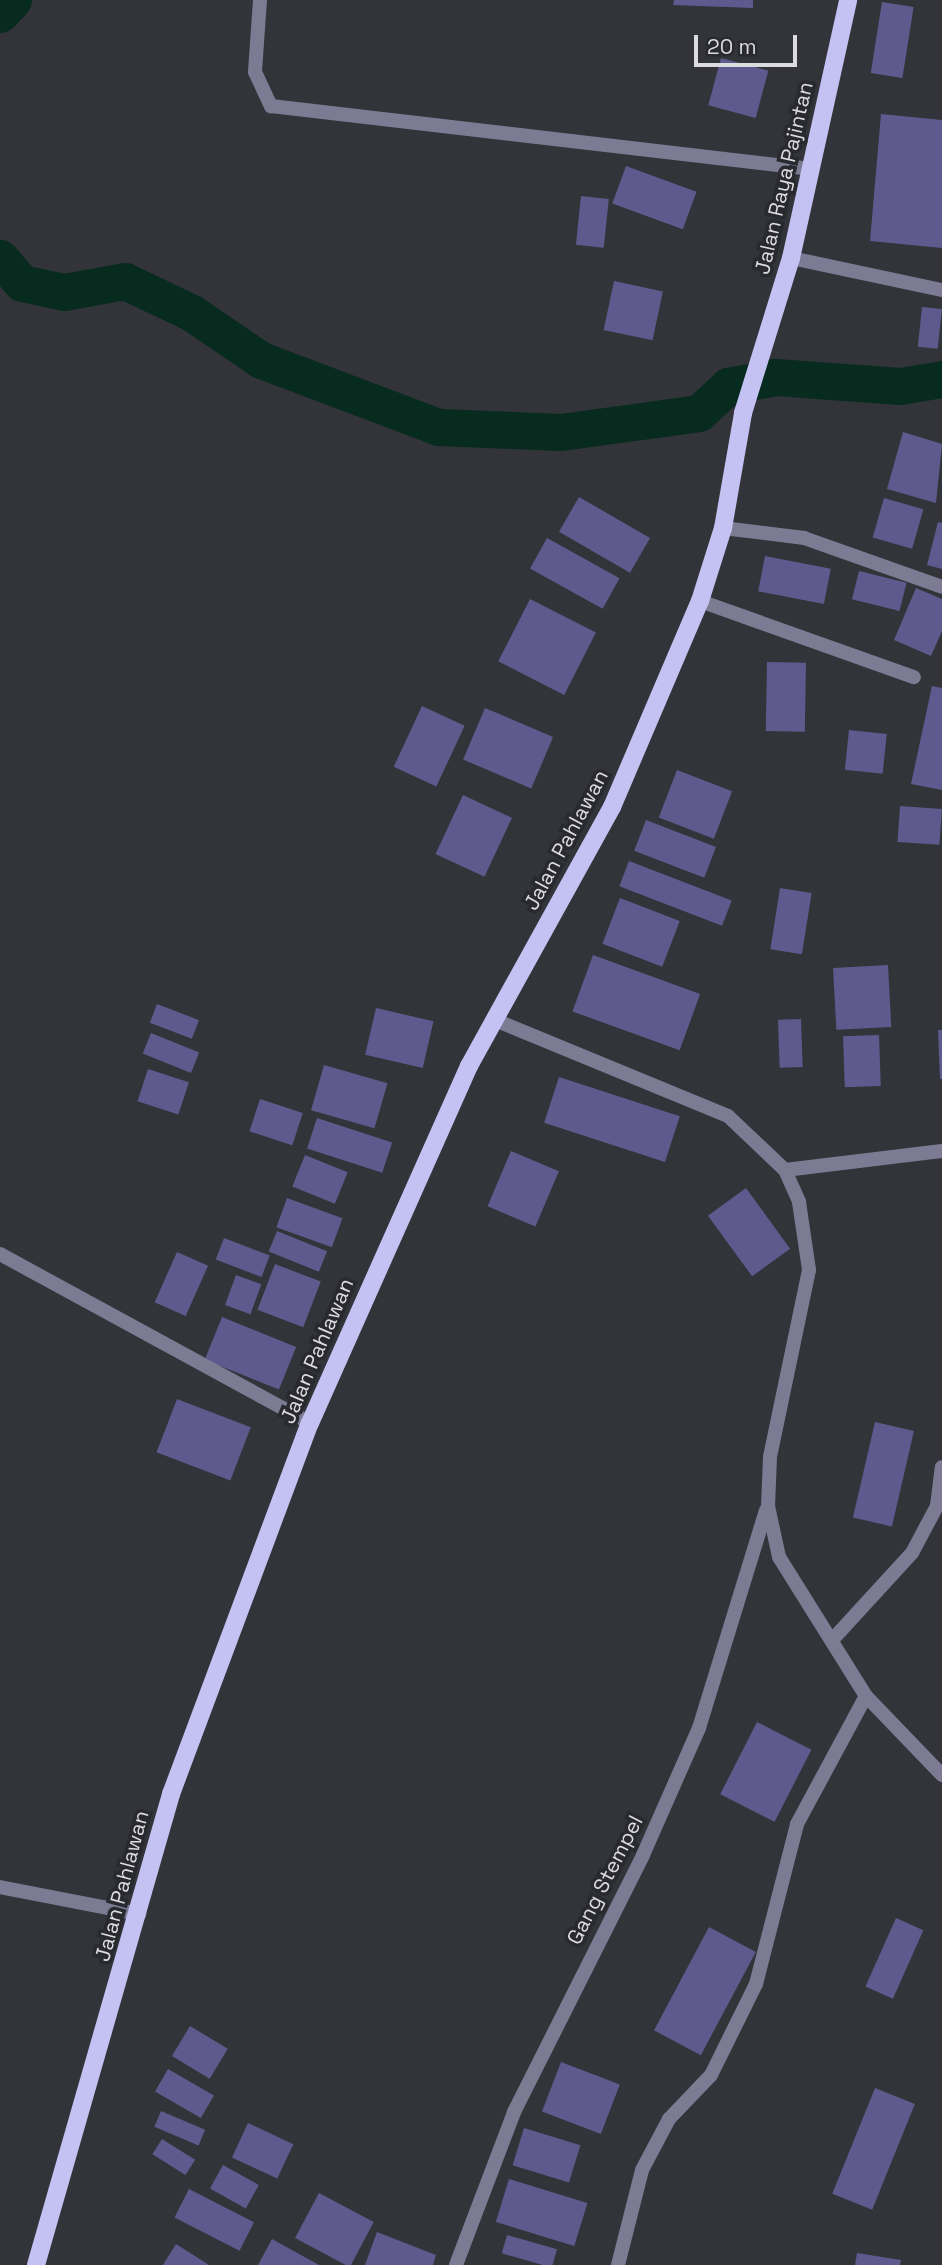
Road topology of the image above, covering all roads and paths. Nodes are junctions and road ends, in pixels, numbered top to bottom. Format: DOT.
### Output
graph roads {
  1 [pos="260,0"];
  2 [pos="848,0"];
  3 [pos="811,169"];
  4 [pos="791,258"];
  5 [pos="942,290"];
  6 [pos="728,492"];
  7 [pos="723,528"];
  8 [pos="942,587"];
  9 [pos="700,601"];
  10 [pos="914,677"];
  11 [pos="495,1020"];
  12 [pos="942,1151"];
  13 [pos="785,1170"];
  14 [pos="3,1255"];
  15 [pos="310,1423"];
  16 [pos="942,1467"];
  17 [pos="768,1506"];
  18 [pos="834,1638"];
  19 [pos="866,1696"];
  20 [pos="942,1775"];
  21 [pos="0,1887"];
  22 [pos="139,1914"];
  23 [pos="36,2265"];
  24 [pos="456,2265"];
  25 [pos="618,2265"];
  1 -- 3 [label="street"];
  2 -- 3 [label="main road, Jalan Raya Pajintan"];
  3 -- 4 [label="main road, Jalan Raya Pajintan"];
  4 -- 5 [label="street"];
  4 -- 6 [label="main road, Jalan Raya Pajintan"];
  6 -- 7 [label="main road, Jalan Pahlawan"];
  7 -- 8 [label="street"];
  7 -- 9 [label="main road, Jalan Pahlawan"];
  9 -- 10 [label="street"];
  9 -- 11 [label="main road, Jalan Pahlawan"];
  11 -- 13 [label="street"];
  11 -- 15 [label="main road, Jalan Pahlawan"];
  12 -- 13 [label="street"];
  13 -- 17 [label="street"];
  14 -- 15 [label="street"];
  15 -- 22 [label="main road, Jalan Pahlawan"];
  16 -- 18 [label="street"];
  17 -- 18 [label="street"];
  17 -- 24 [label="street, Gang Stempel"];
  18 -- 19 [label="street"];
  19 -- 20 [label="street"];
  19 -- 25 [label="street"];
  21 -- 22 [label="street"];
  22 -- 23 [label="main road, Jalan Pahlawan"];
}
